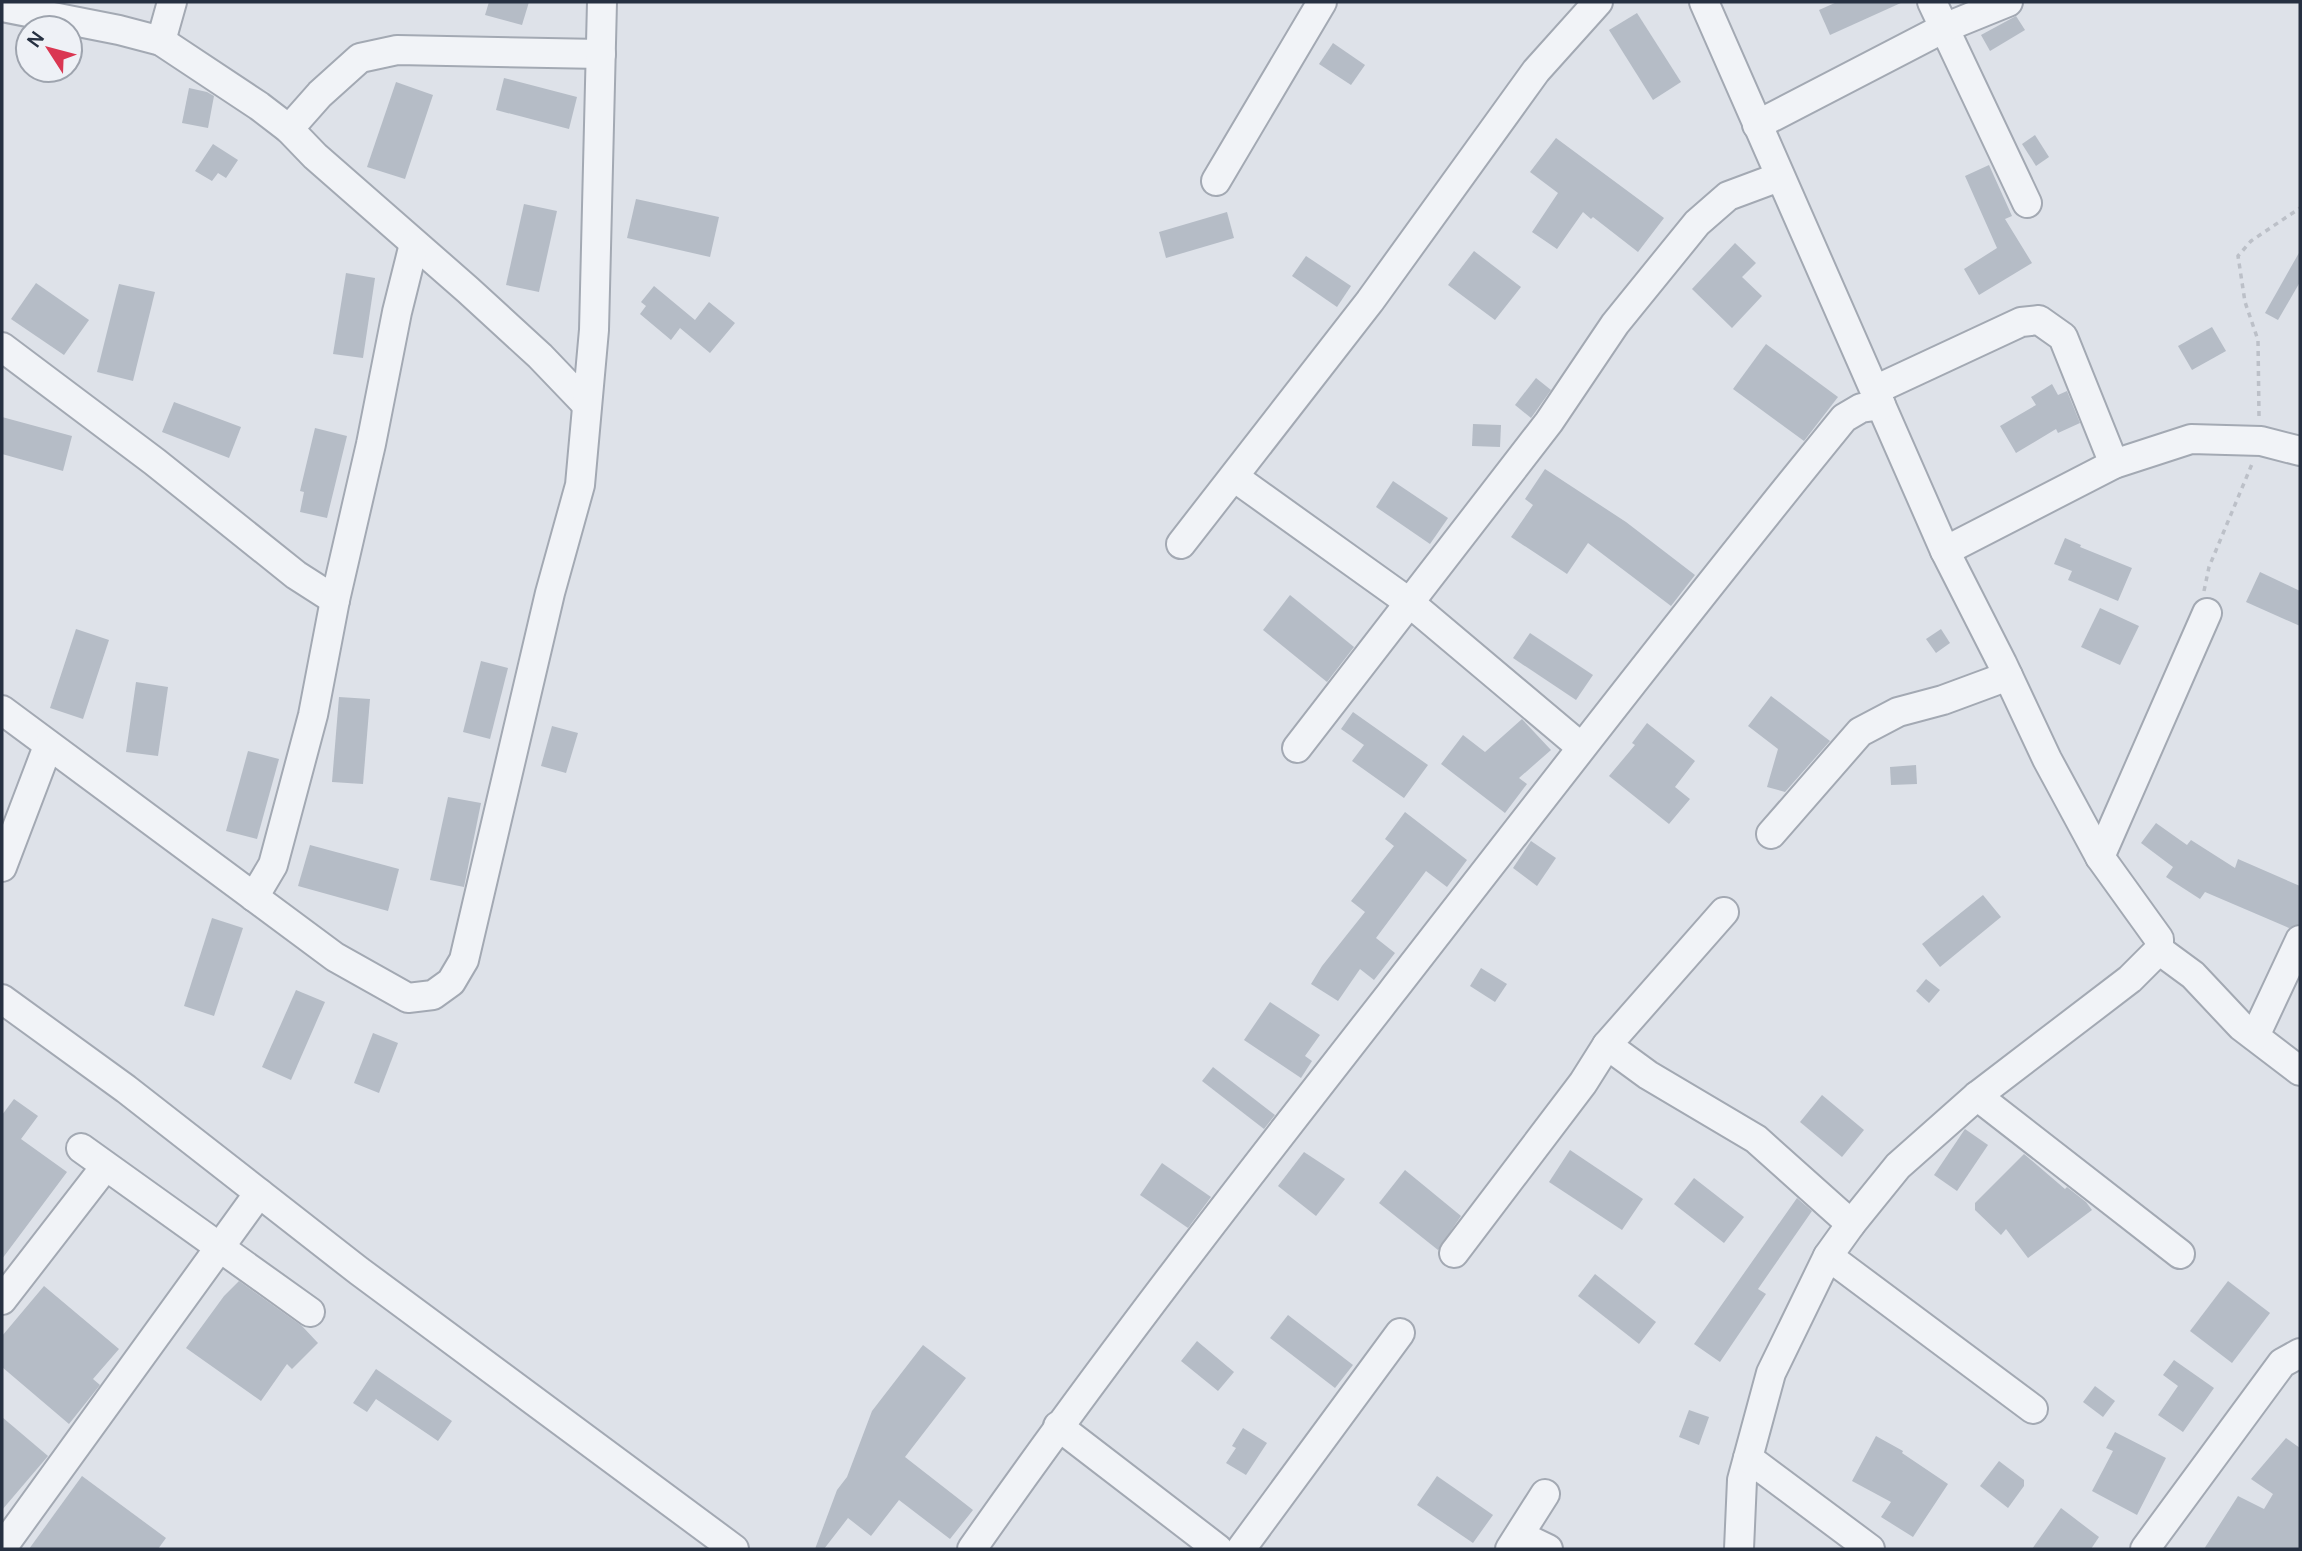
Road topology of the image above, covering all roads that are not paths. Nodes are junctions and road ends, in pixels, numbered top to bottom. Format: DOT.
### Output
graph roads {
  1 [pos="172,2"];
  2 [pos="602,2"];
  3 [pos="1322,2"];
  4 [pos="1598,2"];
  5 [pos="1704,2"];
  6 [pos="1932,2"];
  7 [pos="2008,2"];
  8 [pos="2,7"];
  9 [pos="1944,28"];
  10 [pos="162,41"];
  11 [pos="601,54"];
  12 [pos="1757,125"];
  13 [pos="289,130"];
  14 [pos="1779,177"];
  15 [pos="1216,181"];
  16 [pos="2027,203"];
  17 [pos="414,244"];
  18 [pos="2,347"];
  19 [pos="592,353"];
  20 [pos="540,356"];
  21 [pos="1878,397"];
  22 [pos="587,405"];
  23 [pos="2300,452"];
  24 [pos="2114,464"];
  25 [pos="1234,477"];
  26 [pos="1181,544"];
  27 [pos="1945,551"];
  28 [pos="335,600"];
  29 [pos="1410,603"];
  30 [pos="2207,613"];
  31 [pos="2008,677"];
  32 [pos="2,710"];
  33 [pos="48,746"];
  34 [pos="1581,747"];
  35 [pos="1297,748"];
  36 [pos="1771,834"];
  37 [pos="2100,857"];
  38 [pos="2,867"];
  39 [pos="254,897"];
  40 [pos="1724,912"];
  41 [pos="2300,940"];
  42 [pos="2159,950"];
  43 [pos="2,999"];
  44 [pos="2255,1036"];
  45 [pos="1607,1045"];
  46 [pos="2300,1071"];
  47 [pos="1978,1096"];
  48 [pos="81,1147"];
  49 [pos="105,1167"];
  50 [pos="259,1194"];
  51 [pos="1851,1224"];
  52 [pos="221,1247"];
  53 [pos="1454,1253"];
  54 [pos="2180,1254"];
  55 [pos="1828,1256"];
  56 [pos="2,1300"];
  57 [pos="310,1312"];
  58 [pos="1400,1333"];
  59 [pos="2300,1353"];
  60 [pos="2033,1409"];
  61 [pos="1058,1426"];
  62 [pos="1748,1458"];
  63 [pos="1545,1494"];
  64 [pos="1516,1543"];
  65 [pos="2,1548"];
  66 [pos="732,1549"];
  67 [pos="972,1549"];
  68 [pos="1218,1549"];
  69 [pos="1241,1549"];
  70 [pos="1548,1549"];
  71 [pos="1739,1549"];
  72 [pos="1870,1549"];
  73 [pos="2144,1549"];
  1 -- 10 [label="street"];
  2 -- 11 [label="street"];
  3 -- 15 [label="street"];
  4 -- 25 [label="street"];
  5 -- 12 [label="street"];
  6 -- 9 [label="street"];
  7 -- 9 [label="street"];
  8 -- 10 [label="street"];
  9 -- 12 [label="street"];
  9 -- 16 [label="street"];
  10 -- 13 [label="street"];
  11 -- 13 [label="street"];
  11 -- 19 [label="street"];
  12 -- 14 [label="street"];
  13 -- 17 [label="street"];
  14 -- 21 [label="street"];
  14 -- 29 [label="street"];
  17 -- 20 [label="street"];
  17 -- 28 [label="street"];
  18 -- 28 [label="street"];
  19 -- 20 [label="street"];
  19 -- 22 [label="street"];
  20 -- 22 [label="street"];
  21 -- 24 [label="street"];
  21 -- 27 [label="street"];
  21 -- 34 [label="street"];
  22 -- 39 [label="street"];
  23 -- 24 [label="street"];
  24 -- 27 [label="street"];
  25 -- 26 [label="street"];
  25 -- 29 [label="street"];
  27 -- 31 [label="street"];
  28 -- 39 [label="street"];
  29 -- 34 [label="street"];
  29 -- 35 [label="street"];
  30 -- 37 [label="street"];
  31 -- 36 [label="street"];
  31 -- 37 [label="street"];
  32 -- 33 [label="street"];
  33 -- 38 [label="street"];
  33 -- 39 [label="street"];
  34 -- 61 [label="street"];
  37 -- 42 [label="street"];
  40 -- 45 [label="street"];
  41 -- 44 [label="street"];
  42 -- 44 [label="street"];
  42 -- 47 [label="street"];
  43 -- 50 [label="street"];
  44 -- 46 [label="street"];
  45 -- 51 [label="street"];
  45 -- 53 [label="street"];
  47 -- 51 [label="street"];
  47 -- 54 [label="street"];
  48 -- 49 [label="street"];
  49 -- 52 [label="street"];
  49 -- 56 [label="street"];
  50 -- 52 [label="street"];
  50 -- 66 [label="street"];
  51 -- 55 [label="street"];
  52 -- 57 [label="street"];
  52 -- 65 [label="street"];
  55 -- 60 [label="street"];
  55 -- 62 [label="street"];
  58 -- 69 [label="street"];
  59 -- 73 [label="street"];
  61 -- 67 [label="street"];
  61 -- 68 [label="street"];
  62 -- 71 [label="street"];
  62 -- 72 [label="street"];
  63 -- 64 [label="street"];
  64 -- 70 [label="street"];
}
